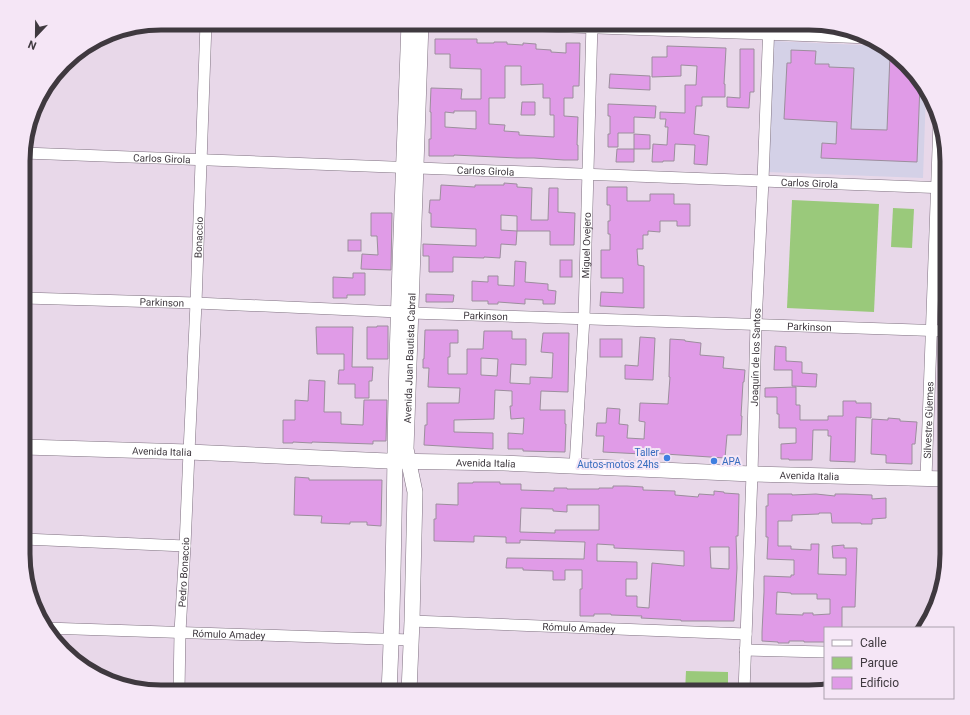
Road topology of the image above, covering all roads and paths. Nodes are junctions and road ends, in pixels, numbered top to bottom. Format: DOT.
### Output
graph roads {
  1 [pos="206,30"];
  2 [pos="409,30"];
  3 [pos="420,30"];
  4 [pos="592,30"];
  5 [pos="768,30"];
  6 [pos="779,30"];
  7 [pos="849,36"];
  8 [pos="30,153"];
  9 [pos="201,159"];
  10 [pos="410,167"];
  11 [pos="587,173"];
  12 [pos="763,180"];
  13 [pos="940,187"];
  14 [pos="940,213"];
  15 [pos="30,298"];
  16 [pos="196,304"];
  17 [pos="405,312"];
  18 [pos="584,318"];
  19 [pos="756,324"];
  20 [pos="931,330"];
  21 [pos="940,331"];
  22 [pos="30,447"];
  23 [pos="188,452"];
  24 [pos="402,462"];
  25 [pos="575,466"];
  26 [pos="752,474"];
  27 [pos="926,478"];
  28 [pos="940,479"];
  29 [pos="30,539"];
  30 [pos="185,546"];
  31 [pos="412,621"];
  32 [pos="53,628"];
  33 [pos="180,632"];
  34 [pos="746,634"];
  35 [pos="392,640"];
  36 [pos="411,640"];
  37 [pos="745,650"];
  38 [pos="824,652"];
  39 [pos="179,685"];
  40 [pos="389,685"];
  41 [pos="409,685"];
  42 [pos="744,685"];
  1 -- 9 [label="street, Bonaccio"];
  2 -- 10 [label="main road, Avenida Juan Bautista Cabral"];
  3 -- 10 [label="main road, Avenida Juan Bautista Cabral"];
  4 -- 11 [label="street, Miguel Ovejero"];
  5 -- 12 [label="street, Joaquín de los Santos"];
  6 -- 7 [label="street"];
  8 -- 9 [label="street, Carlos Girola"];
  9 -- 10 [label="street, Carlos Girola"];
  9 -- 16 [label="street, Bonaccio"];
  10 -- 11 [label="street, Carlos Girola"];
  10 -- 17 [label="main road, Avenida Juan Bautista Cabral"];
  11 -- 12 [label="street, Carlos Girola"];
  11 -- 18 [label="street, Miguel Ovejero"];
  12 -- 13 [label="street, Carlos Girola"];
  12 -- 19 [label="street, Joaquín de los Santos"];
  14 -- 20 [label="street, Silvestre Güemes"];
  15 -- 16 [label="street, Parkinson"];
  16 -- 17 [label="street, Parkinson"];
  16 -- 23 [label="street, Bonaccio"];
  17 -- 18 [label="street, Parkinson"];
  17 -- 24 [label="main road, Avenida Juan Bautista Cabral"];
  18 -- 19 [label="street, Parkinson"];
  18 -- 25 [label="street, Miguel Ovejero"];
  19 -- 20 [label="street, Parkinson"];
  19 -- 26 [label="street, Joaquín de los Santos"];
  20 -- 21 [label="street, Parkinson"];
  20 -- 27 [label="street, Silvestre Güemes"];
  22 -- 23 [label="main road, Avenida Italia"];
  23 -- 24 [label="main road, Avenida Italia"];
  23 -- 30 [label="street, Pedro Bonaccio"];
  24 -- 25 [label="main road, Avenida Italia"];
  24 -- 31 [label="main road, Avenida Juan Bautista Cabral"];
  24 -- 35 [label="main road, Avenida Juan Bautista Cabral"];
  25 -- 26 [label="main road, Avenida Italia"];
  26 -- 27 [label="main road, Avenida Italia"];
  26 -- 34 [label="street, Joaquín de los Santos"];
  27 -- 28 [label="main road, Avenida Italia"];
  29 -- 30 [label="street"];
  30 -- 33 [label="street, Pedro Bonaccio"];
  31 -- 34 [label="street, Rómulo Amadey"];
  31 -- 36 [label="main road, Avenida Juan Bautista Cabral"];
  32 -- 33 [label="street, Rómulo Amadey"];
  33 -- 35 [label="street, Rómulo Amadey"];
  33 -- 39 [label="street, Pedro Bonaccio"];
  34 -- 37 [label="street, Joaquín de los Santos"];
  35 -- 36 [label="street, Rómulo Amadey"];
  35 -- 40 [label="main road, Avenida Juan Bautista Cabral"];
  36 -- 41 [label="main road, Avenida Juan Bautista Cabral"];
  37 -- 38 [label="street"];
  37 -- 42 [label="street, Joaquín de los Santos"];
}
